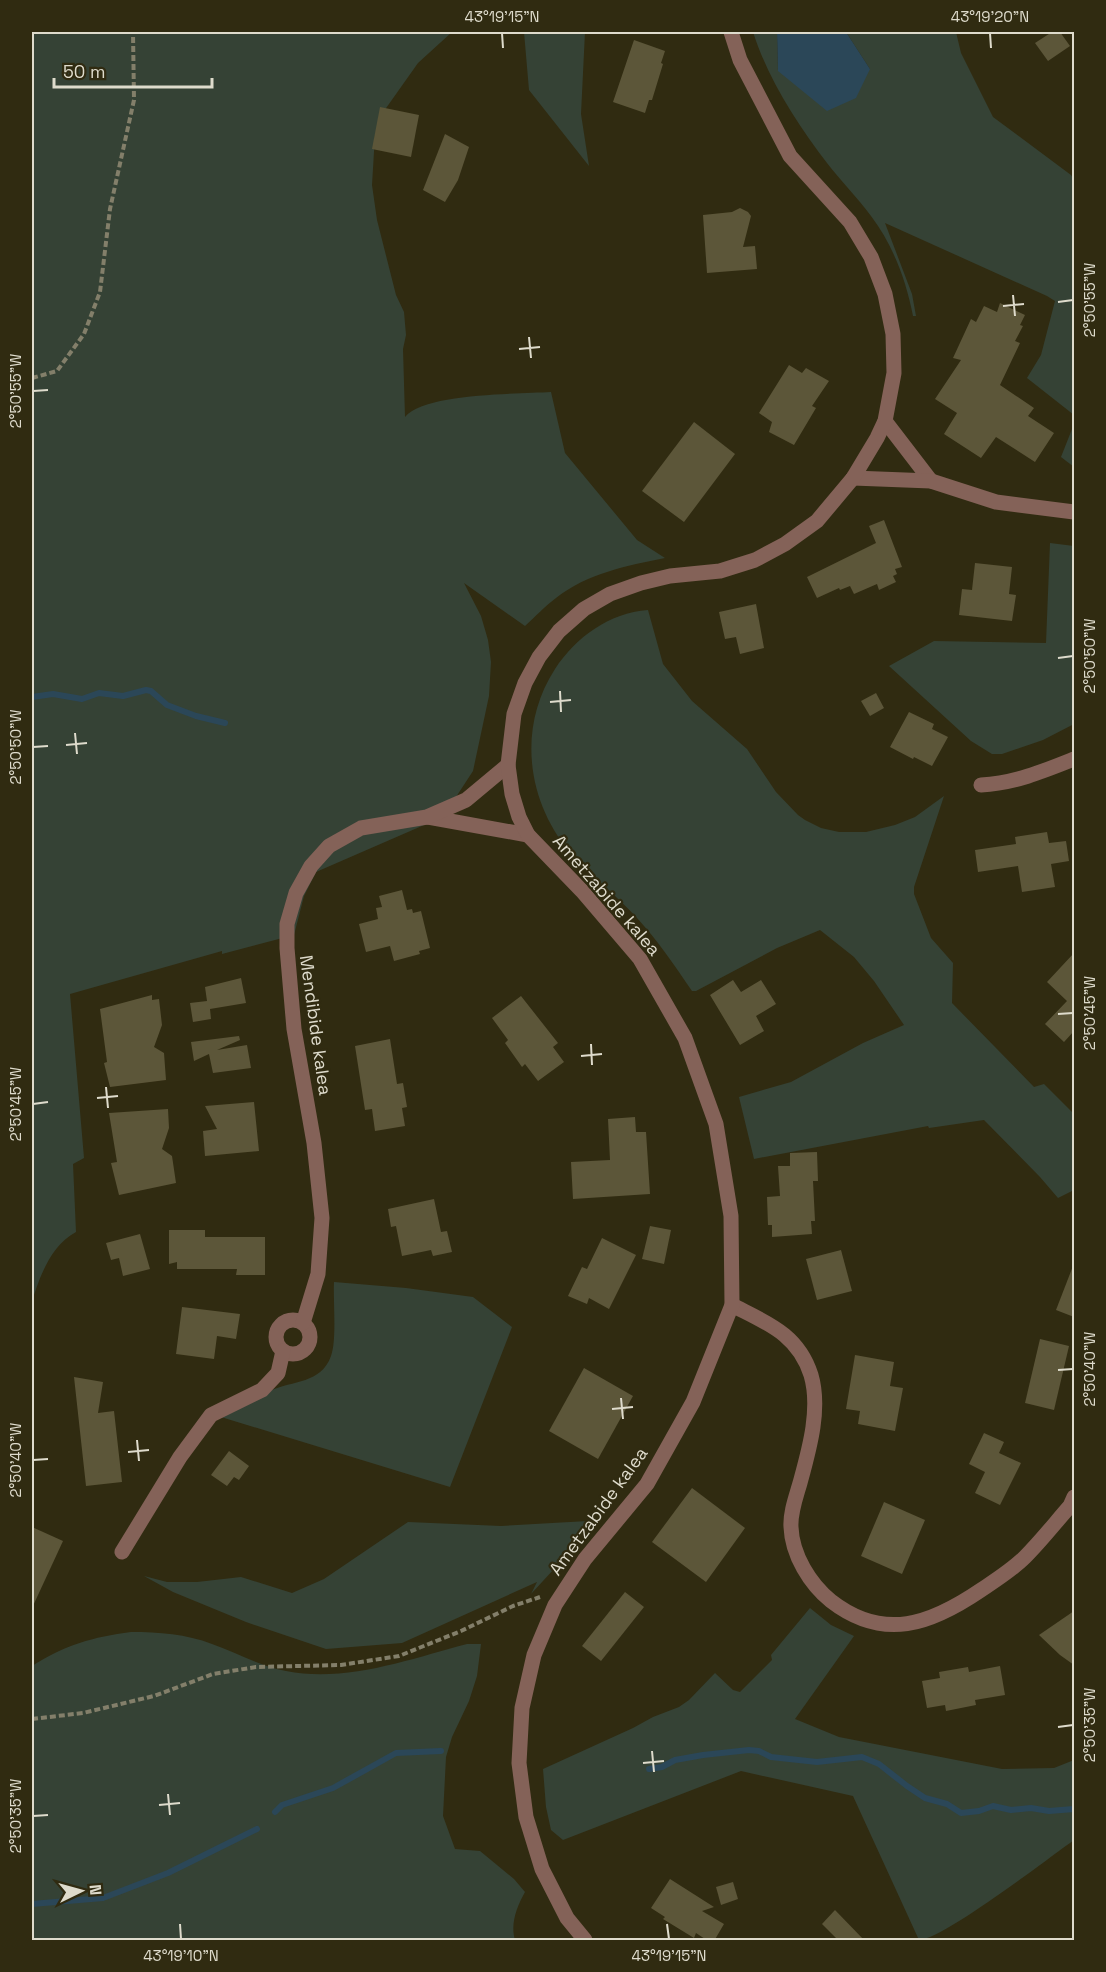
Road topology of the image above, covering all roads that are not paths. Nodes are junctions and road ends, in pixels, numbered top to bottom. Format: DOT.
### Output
graph roads {
  1 [pos="731,32"];
  2 [pos="885,421"];
  3 [pos="853,478"];
  4 [pos="931,481"];
  5 [pos="1074,512"];
  6 [pos="1074,759"];
  7 [pos="508,765"];
  8 [pos="981,785"];
  9 [pos="427,817"];
  10 [pos="528,835"];
  11 [pos="732,1305"];
  12 [pos="303,1323"];
  13 [pos="283,1351"];
  14 [pos="1074,1497"];
  15 [pos="122,1552"];
  16 [pos="585,1941"];
  1 -- 2 [label="street"];
  2 -- 3 [label="street"];
  2 -- 4 [label="street"];
  3 -- 4 [label="street"];
  3 -- 7 [label="street"];
  4 -- 5 [label="street"];
  6 -- 8 [label="street"];
  7 -- 9 [label="street"];
  7 -- 10 [label="street"];
  9 -- 10 [label="street"];
  9 -- 12 [label="street, Mendibide kalea"];
  10 -- 11 [label="street, Ametzabide kalea"];
  11 -- 14 [label="street"];
  11 -- 16 [label="street, Ametzabide kalea"];
  12 -- 13 [label="street, Mendibide kalea"];
  12 -- 13 [label="street"];
  13 -- 15 [label="street"];
}
